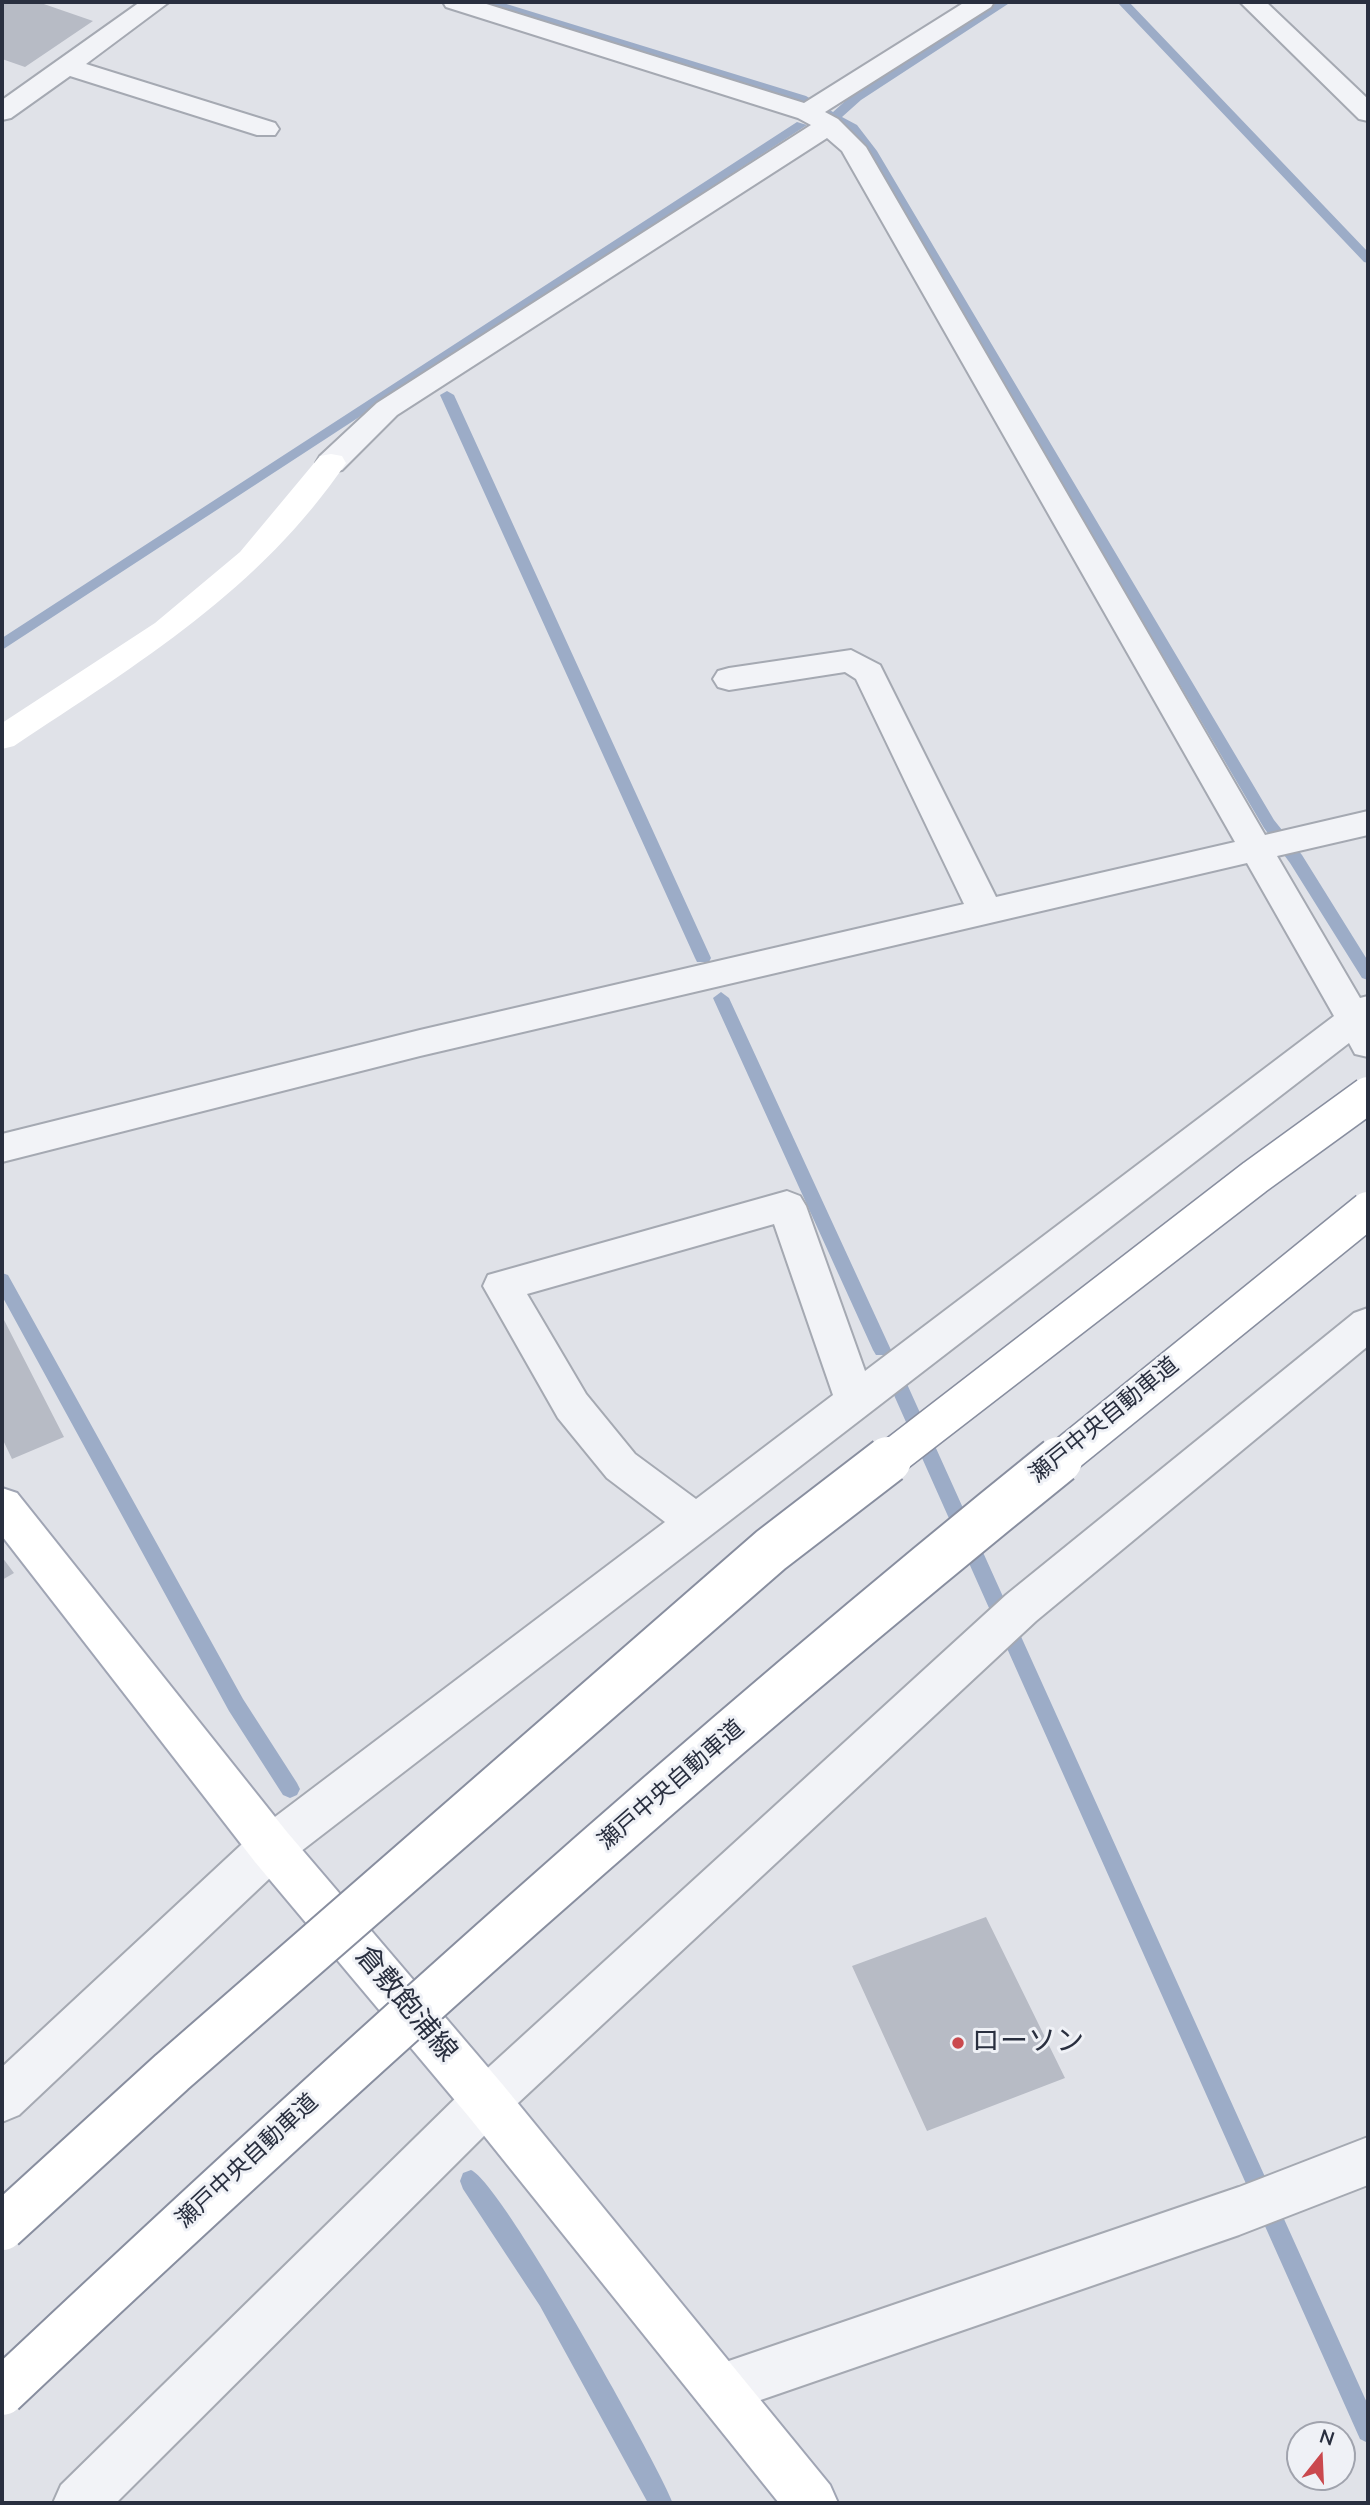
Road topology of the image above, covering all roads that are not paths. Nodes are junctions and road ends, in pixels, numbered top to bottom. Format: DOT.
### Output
graph roads {
  1 [pos="156,2"];
  2 [pos="455,2"];
  3 [pos="982,2"];
  4 [pos="1252,2"];
  5 [pos="66,66"];
  6 [pos="2,112"];
  7 [pos="819,112"];
  8 [pos="1368,113"];
  9 [pos="266,129"];
  10 [pos="331,463"];
  11 [pos="729,679"];
  12 [pos="2,738"];
  13 [pos="1368,823"];
  14 [pos="1274,844"];
  15 [pos="985,911"];
  16 [pos="1363,1023"];
  17 [pos="1368,1095"];
  18 [pos="2,1148"];
  19 [pos="1368,1210"];
  20 [pos="1368,1324"];
  21 [pos="855,1399"];
  22 [pos="2,1505"];
  23 [pos="695,1522"];
  24 [pos="271,1847"];
  25 [pos="2,2099"];
  26 [pos="486,2101"];
  27 [pos="1368,2161"];
  28 [pos="2,2227"];
  29 [pos="720,2389"];
  30 [pos="2,2392"];
  31 [pos="79,2503"];
  32 [pos="812,2503"];
  1 -- 5 [label="street"];
  2 -- 7 [label="street"];
  3 -- 7 [label="street"];
  4 -- 8 [label="street"];
  5 -- 6 [label="street"];
  5 -- 9 [label="street"];
  7 -- 10 [label="street"];
  7 -- 14 [label="street"];
  10 -- 12 [label="main road"];
  11 -- 15 [label="street"];
  13 -- 14 [label="street"];
  14 -- 15 [label="street"];
  14 -- 16 [label="street"];
  15 -- 18 [label="street"];
  16 -- 21 [label="street"];
  17 -- 28 [label="main road, bridge"];
  19 -- 30 [label="main road, 瀬戸中央自動車道, bridge"];
  20 -- 26 [label="street"];
  21 -- 23 [label="street"];
  21 -- 23 [label="street"];
  22 -- 24 [label="main road, 倉敷飽浦線"];
  23 -- 24 [label="street"];
  24 -- 25 [label="street"];
  24 -- 26 [label="main road, 倉敷飽浦線"];
  26 -- 29 [label="main road, 倉敷飽浦線"];
  26 -- 31 [label="street"];
  27 -- 29 [label="street"];
  29 -- 32 [label="main road, 倉敷飽浦線"];
}
